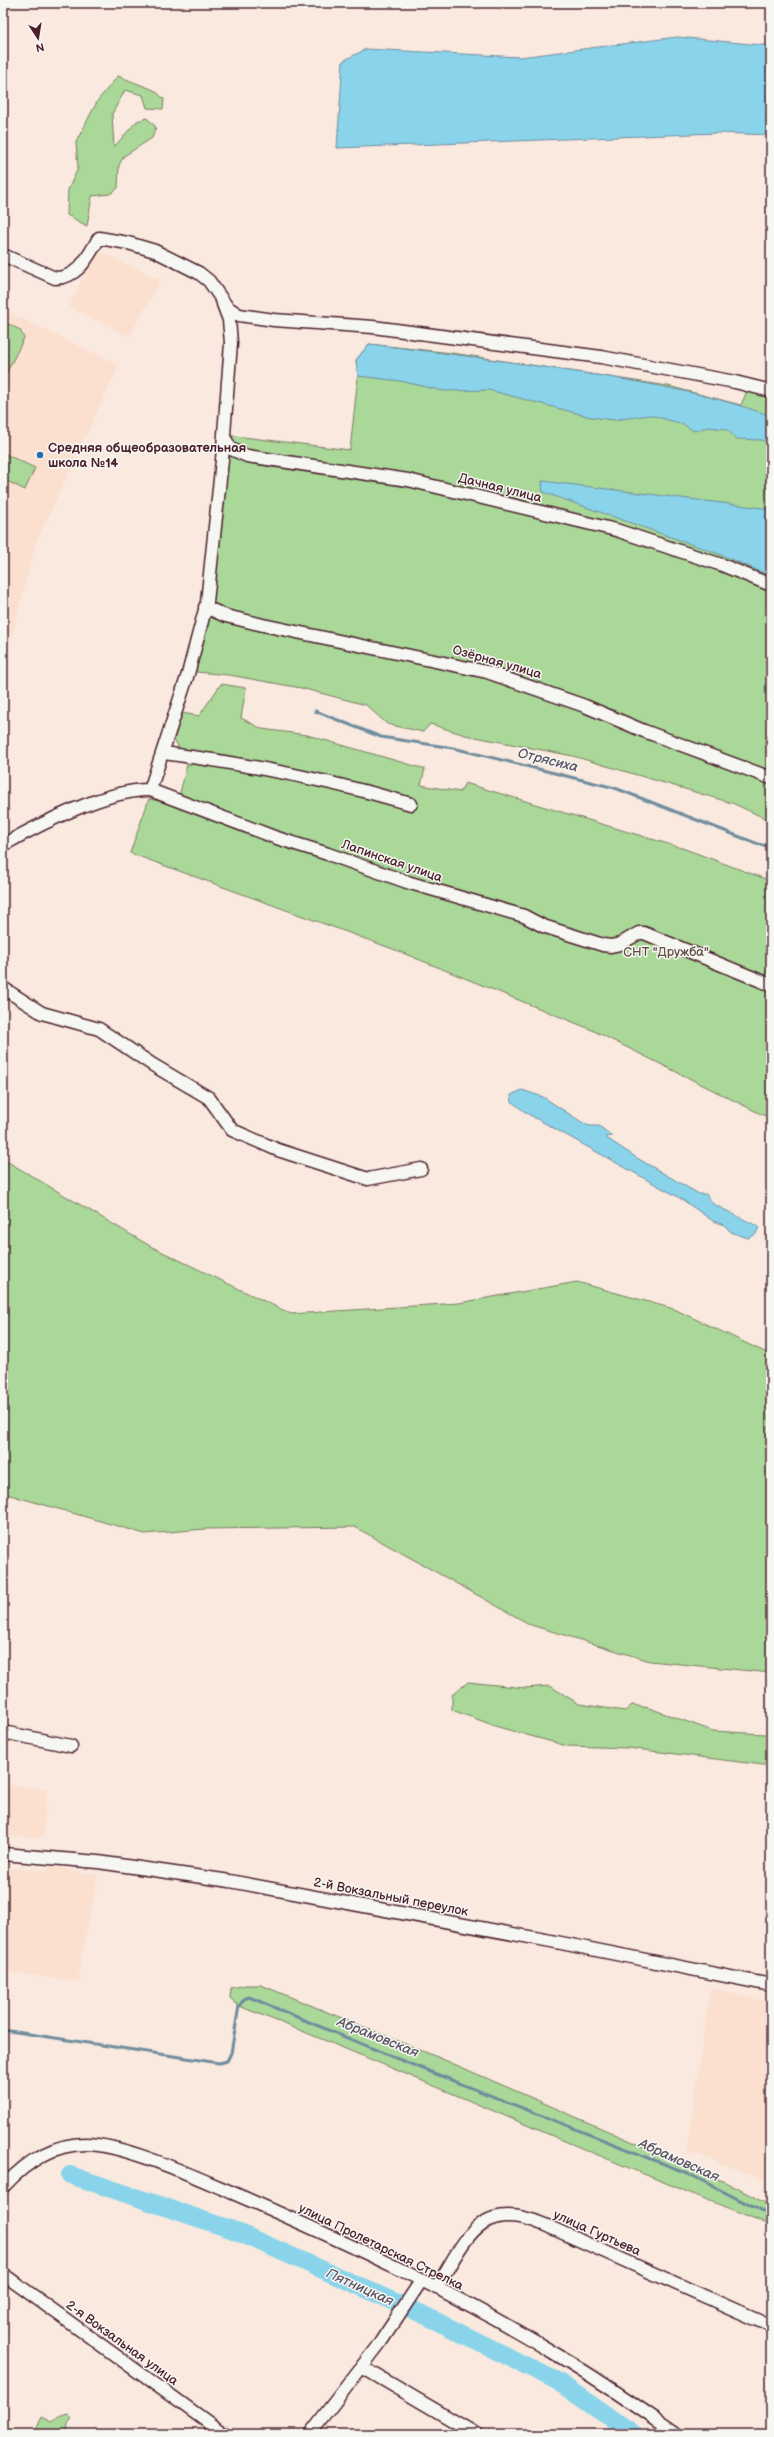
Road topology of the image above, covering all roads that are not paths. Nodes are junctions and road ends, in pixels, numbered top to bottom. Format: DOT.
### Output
graph roads {
  1 [pos="3,255"];
  2 [pos="223,303"];
  3 [pos="771,391"];
  4 [pos="224,437"];
  5 [pos="771,586"];
  6 [pos="205,607"];
  7 [pos="164,753"];
  8 [pos="771,778"];
  9 [pos="150,790"];
  10 [pos="411,804"];
  11 [pos="3,845"];
  12 [pos="771,985"];
  13 [pos="3,988"];
  14 [pos="421,1169"];
  15 [pos="3,1732"];
  16 [pos="71,1746"];
  17 [pos="3,1854"];
  18 [pos="771,1985"];
  19 [pos="3,2187"];
  20 [pos="3,2274"];
  21 [pos="421,2281"];
  22 [pos="436,2288"];
  23 [pos="771,2326"];
  24 [pos="362,2367"];
  25 [pos="224,2434"];
  26 [pos="310,2434"];
  27 [pos="476,2434"];
  28 [pos="677,2434"];
  1 -- 2 [label="street"];
  2 -- 3 [label="street"];
  2 -- 4 [label="street"];
  4 -- 5 [label="street, Дачная улица"];
  4 -- 6 [label="street"];
  6 -- 7 [label="street"];
  6 -- 8 [label="street, Озёрная улица"];
  7 -- 9 [label="street"];
  7 -- 10 [label="street"];
  9 -- 11 [label="street, Лапинская улица"];
  9 -- 12 [label="street, Лапинская улица"];
  13 -- 14 [label="street"];
  15 -- 16 [label="street"];
  17 -- 18 [label="street, 2-й Вокзальный переулок"];
  19 -- 21 [label="street, улица Пролетарская Стрелка"];
  20 -- 25 [label="street, 2-я Вокзальная улица"];
  21 -- 22 [label="street, улица Пролетарская Стрелка"];
  21 -- 24 [label="street"];
  22 -- 23 [label="street, улица Гуртьева"];
  22 -- 28 [label="street, улица Пролетарская Стрелка"];
  24 -- 26 [label="street"];
  24 -- 27 [label="street"];
}
